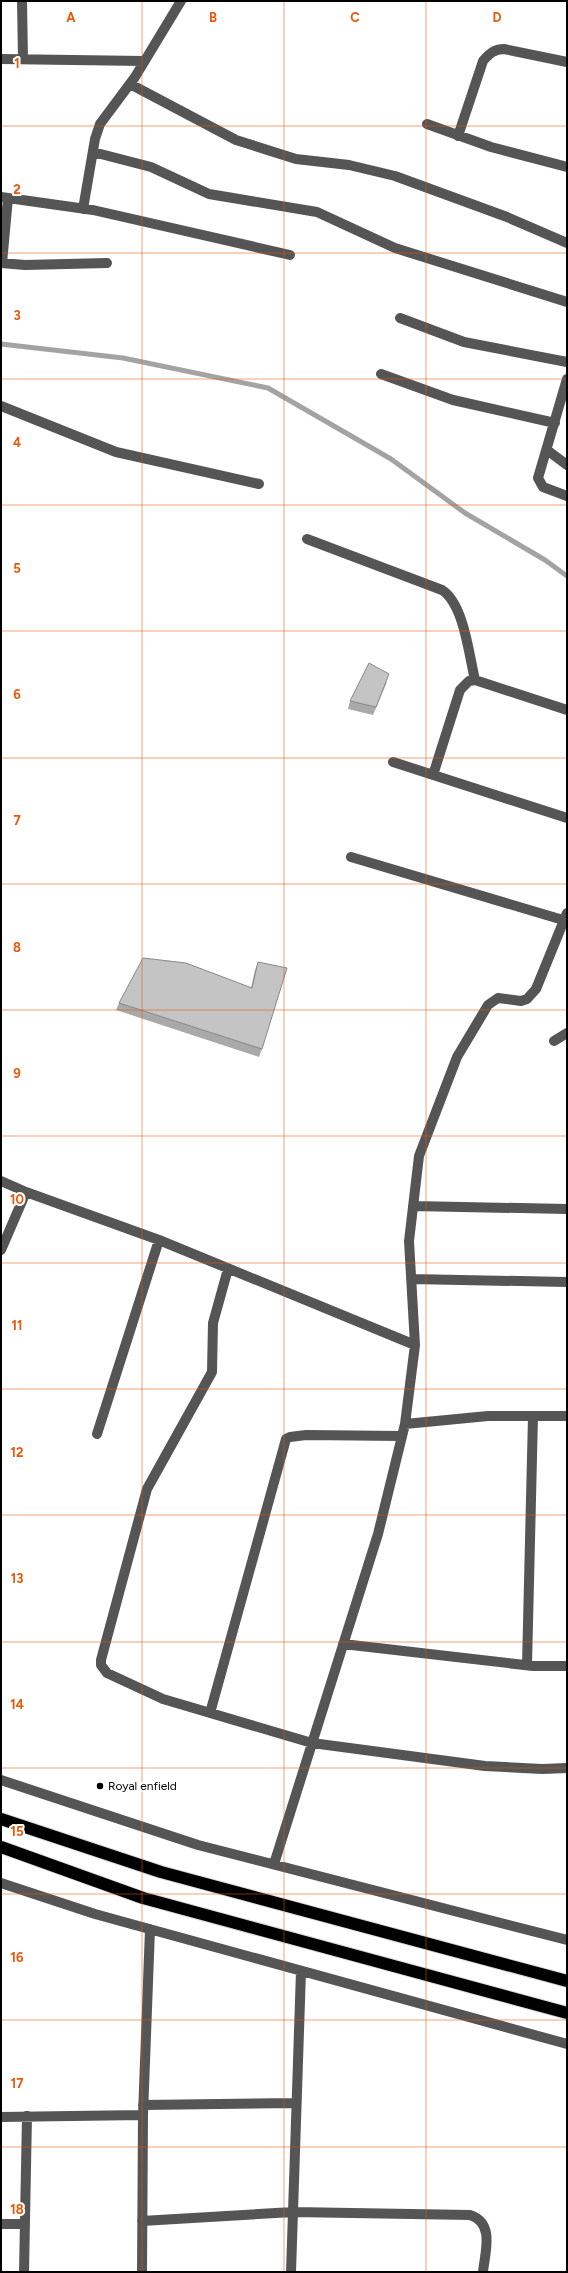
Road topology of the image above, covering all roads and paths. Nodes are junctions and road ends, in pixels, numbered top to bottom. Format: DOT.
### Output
graph roads {
  1 [pos="22,1"];
  2 [pos="181,1"];
  3 [pos="1,59"];
  4 [pos="23,59"];
  5 [pos="144,62"];
  6 [pos="567,62"];
  7 [pos="130,84"];
  8 [pos="427,124"];
  9 [pos="458,136"];
  10 [pos="93,152"];
  11 [pos="567,167"];
  12 [pos="4,198"];
  13 [pos="83,209"];
  14 [pos="567,243"];
  15 [pos="290,255"];
  16 [pos="1,263"];
  17 [pos="108,263"];
  18 [pos="567,302"];
  19 [pos="400,318"];
  20 [pos="567,362"];
  21 [pos="380,374"];
  22 [pos="567,379"];
  23 [pos="564,404"];
  24 [pos="1,406"];
  25 [pos="555,423"];
  26 [pos="547,450"];
  27 [pos="567,465"];
  28 [pos="259,484"];
  29 [pos="567,496"];
  30 [pos="307,539"];
  31 [pos="475,680"];
  32 [pos="567,710"];
  33 [pos="393,762"];
  34 [pos="433,775"];
  35 [pos="567,818"];
  36 [pos="351,856"];
  37 [pos="566,917"];
  38 [pos="567,1033"];
  39 [pos="554,1041"];
  40 [pos="1,1181"];
  41 [pos="26,1192"];
  42 [pos="413,1206"];
  43 [pos="567,1209"];
  44 [pos="159,1240"];
  45 [pos="1,1250"];
  46 [pos="228,1269"];
  47 [pos="411,1279"];
  48 [pos="567,1282"];
  49 [pos="415,1345"];
  50 [pos="532,1416"];
  51 [pos="567,1416"];
  52 [pos="405,1424"];
  53 [pos="97,1434"];
  54 [pos="402,1436"];
  55 [pos="343,1644"];
  56 [pos="527,1665"];
  57 [pos="567,1666"];
  58 [pos="210,1713"];
  59 [pos="312,1743"];
  60 [pos="567,1768"];
  61 [pos="1,1780"];
  62 [pos="1,1819"];
  63 [pos="1,1847"];
  64 [pos="274,1864"];
  65 [pos="1,1883"];
  66 [pos="150,1929"];
  67 [pos="567,1940"];
  68 [pos="302,1971"];
  69 [pos="567,1981"];
  70 [pos="567,2013"];
  71 [pos="567,2044"];
  72 [pos="296,2103"];
  73 [pos="143,2105"];
  74 [pos="143,2115"];
  75 [pos="1,2116"];
  76 [pos="28,2116"];
  77 [pos="293,2212"];
  78 [pos="142,2221"];
  79 [pos="1,2224"];
  80 [pos="25,2224"];
  81 [pos="24,2272"];
  82 [pos="142,2272"];
  83 [pos="291,2272"];
  84 [pos="483,2272"];
  1 -- 4 [label="street"];
  2 -- 5 [label="street"];
  3 -- 4 [label="street"];
  4 -- 5 [label="street"];
  5 -- 7 [label="street"];
  6 -- 9 [label="street"];
  7 -- 10 [label="street"];
  7 -- 14 [label="street"];
  8 -- 9 [label="street"];
  9 -- 11 [label="street"];
  10 -- 13 [label="street"];
  10 -- 18 [label="street"];
  12 -- 13 [label="street"];
  12 -- 16 [label="street"];
  13 -- 15 [label="street"];
  16 -- 17 [label="street"];
  19 -- 20 [label="street"];
  21 -- 25 [label="street"];
  22 -- 23 [label="street"];
  23 -- 25 [label="street"];
  24 -- 28 [label="street"];
  25 -- 26 [label="street"];
  26 -- 27 [label="street"];
  26 -- 29 [label="street"];
  30 -- 31 [label="street"];
  31 -- 32 [label="street"];
  31 -- 34 [label="street"];
  33 -- 34 [label="street"];
  34 -- 35 [label="street"];
  36 -- 37 [label="street"];
  37 -- 42 [label="street"];
  38 -- 39 [label="street"];
  40 -- 41 [label="street"];
  41 -- 44 [label="street"];
  41 -- 45 [label="street"];
  42 -- 43 [label="street"];
  42 -- 47 [label="street"];
  44 -- 46 [label="street"];
  44 -- 53 [label="street"];
  46 -- 49 [label="street"];
  46 -- 58 [label="street"];
  47 -- 48 [label="street"];
  47 -- 49 [label="street"];
  49 -- 52 [label="street"];
  50 -- 51 [label="street"];
  50 -- 52 [label="street"];
  50 -- 56 [label="street"];
  52 -- 54 [label="street"];
  54 -- 55 [label="street"];
  54 -- 58 [label="street"];
  55 -- 56 [label="street"];
  55 -- 59 [label="street"];
  56 -- 57 [label="street"];
  58 -- 59 [label="street"];
  59 -- 60 [label="street"];
  59 -- 64 [label="street"];
  61 -- 64 [label="street"];
  62 -- 69 [label="highway"];
  63 -- 70 [label="highway"];
  64 -- 67 [label="street"];
  65 -- 66 [label="street"];
  66 -- 68 [label="street"];
  66 -- 73 [label="street"];
  68 -- 71 [label="street"];
  68 -- 72 [label="street"];
  72 -- 73 [label="street"];
  72 -- 77 [label="street"];
  73 -- 74 [label="street"];
  74 -- 76 [label="street"];
  74 -- 78 [label="street"];
  75 -- 76 [label="street"];
  76 -- 80 [label="street"];
  77 -- 78 [label="street"];
  77 -- 83 [label="street"];
  77 -- 84 [label="street"];
  78 -- 82 [label="street"];
  79 -- 80 [label="street"];
  80 -- 81 [label="street"];
}
